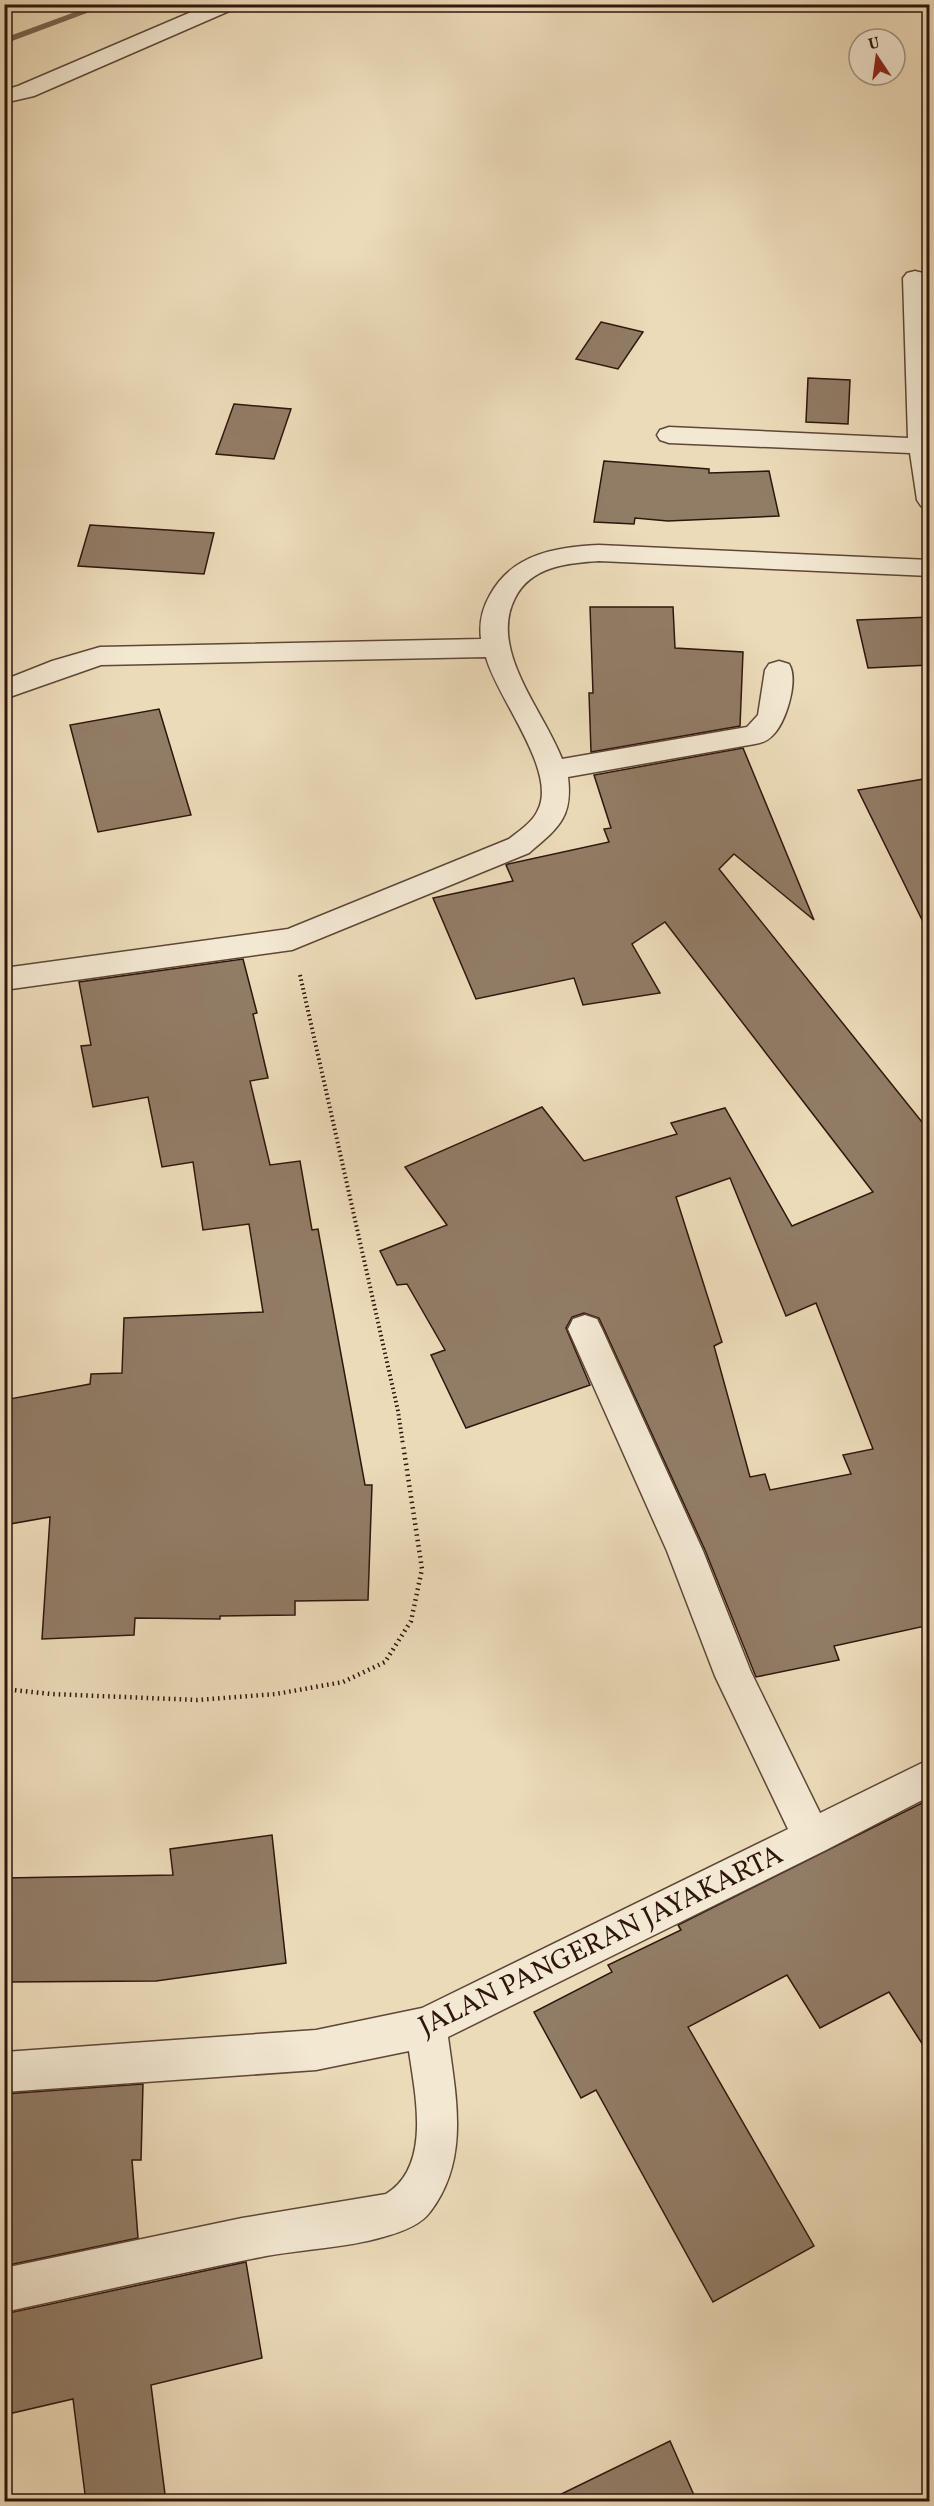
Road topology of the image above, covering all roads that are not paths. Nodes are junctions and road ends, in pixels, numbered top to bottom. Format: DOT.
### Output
graph roads {
  1 [pos="229,4"];
  2 [pos="4,97"];
  3 [pos="915,278"];
  4 [pos="669,435"];
  5 [pos="921,446"];
  6 [pos="930,500"];
  7 [pos="930,568"];
  8 [pos="496,648"];
  9 [pos="780,670"];
  10 [pos="4,690"];
  11 [pos="552,770"];
  12 [pos="4,979"];
  13 [pos="585,1329"];
  14 [pos="930,1776"];
  15 [pos="812,1837"];
  16 [pos="426,2027"];
  17 [pos="4,2072"];
  18 [pos="4,2290"];
  1 -- 2 [label="street"];
  3 -- 5 [label="street"];
  4 -- 5 [label="street"];
  5 -- 6 [label="street"];
  7 -- 8 [label="street"];
  8 -- 10 [label="street"];
  8 -- 11 [label="street"];
  9 -- 11 [label="street"];
  11 -- 12 [label="street"];
  13 -- 15 [label="street"];
  14 -- 15 [label="street, JALAN PANGERAN JAYAKARTA"];
  15 -- 16 [label="street, JALAN PANGERAN JAYAKARTA"];
  16 -- 17 [label="street, JALAN PANGERAN JAYAKARTA"];
  16 -- 18 [label="street"];
}
